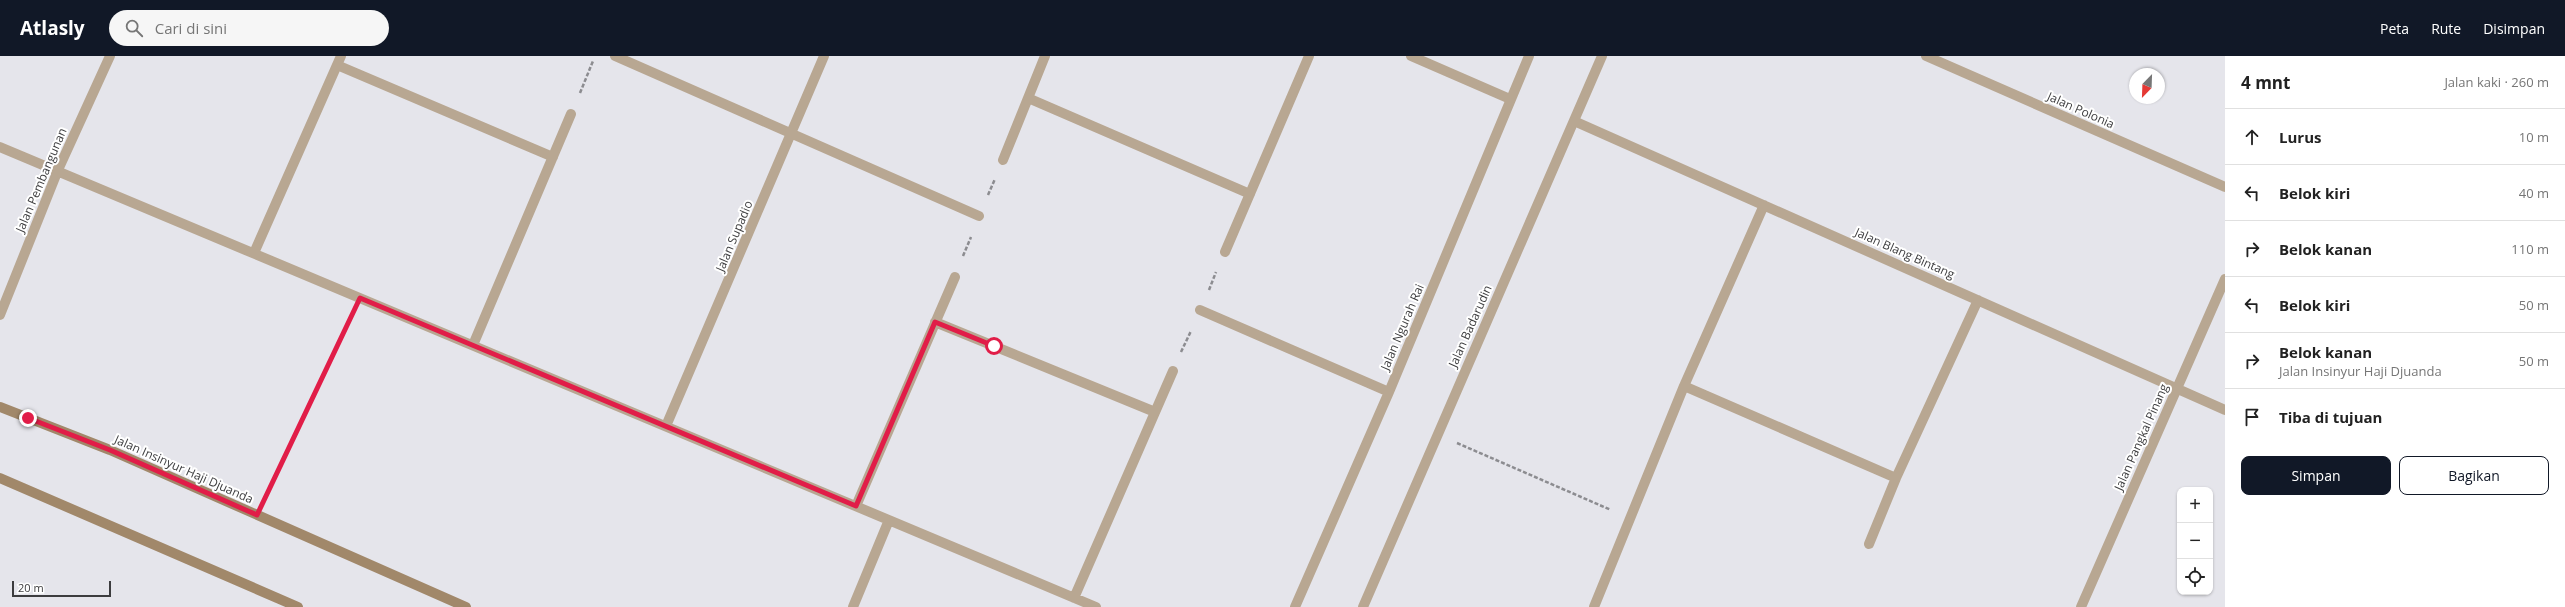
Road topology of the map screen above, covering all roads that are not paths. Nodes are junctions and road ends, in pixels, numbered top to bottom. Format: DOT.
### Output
graph roads {
  1 [pos="110,56"];
  2 [pos="615,56"];
  3 [pos="824,56"];
  4 [pos="1045,56"];
  5 [pos="1309,56"];
  6 [pos="1411,56"];
  7 [pos="1529,56"];
  8 [pos="1602,56"];
  9 [pos="1926,56"];
  10 [pos="339,61"];
  11 [pos="1028,98"];
  12 [pos="1510,99"];
  13 [pos="571,114"];
  14 [pos="1574,121"];
  15 [pos="792,134"];
  16 [pos="0,147"];
  17 [pos="554,157"];
  18 [pos="1003,160"];
  19 [pos="58,170"];
  20 [pos="2225,187"];
  21 [pos="1250,194"];
  22 [pos="1764,205"];
  23 [pos="979,216"];
  24 [pos="1226,252"];
  25 [pos="254,253"];
  26 [pos="955,277"];
  27 [pos="2225,279"];
  28 [pos="1978,300"];
  29 [pos="1200,310"];
  30 [pos="0,315"];
  31 [pos="935,322"];
  32 [pos="473,345"];
  33 [pos="1173,371"];
  34 [pos="1684,386"];
  35 [pos="2176,388"];
  36 [pos="1389,392"];
  37 [pos="0,407"];
  38 [pos="2225,410"];
  39 [pos="1155,412"];
  40 [pos="666,426"];
  41 [pos="0,478"];
  42 [pos="1896,478"];
  43 [pos="856,506"];
  44 [pos="889,520"];
  45 [pos="1869,544"];
  46 [pos="1074,598"];
  47 [pos="298,607"];
  48 [pos="466,607"];
  49 [pos="853,607"];
  50 [pos="1096,607"];
  51 [pos="1295,607"];
  52 [pos="1363,607"];
  53 [pos="1594,607"];
  54 [pos="2081,607"];
  1 -- 19 [label="street, Jalan Pembangunan"];
  2 -- 15 [label="street"];
  3 -- 15 [label="street, Jalan Supadio"];
  4 -- 11 [label="street"];
  5 -- 21 [label="street"];
  6 -- 12 [label="street"];
  7 -- 12 [label="street, Jalan Ngurah Rai"];
  8 -- 14 [label="street, Jalan Badarudin"];
  9 -- 20 [label="street, Jalan Polonia"];
  10 -- 17 [label="street"];
  10 -- 25 [label="street"];
  11 -- 18 [label="street"];
  11 -- 21 [label="street"];
  12 -- 36 [label="street, Jalan Ngurah Rai"];
  13 -- 17 [label="street"];
  14 -- 22 [label="street, Jalan Blang Bintang"];
  14 -- 52 [label="street, Jalan Badarudin"];
  15 -- 23 [label="street"];
  15 -- 40 [label="street, Jalan Supadio"];
  16 -- 19 [label="street"];
  17 -- 32 [label="street"];
  19 -- 25 [label="street"];
  19 -- 30 [label="street, Jalan Pembangunan"];
  21 -- 24 [label="street"];
  22 -- 28 [label="street, Jalan Blang Bintang"];
  22 -- 34 [label="street"];
  25 -- 32 [label="street"];
  26 -- 31 [label="street"];
  27 -- 35 [label="street, Jalan Pangkal Pinang"];
  28 -- 35 [label="street, Jalan Blang Bintang"];
  28 -- 42 [label="street"];
  29 -- 36 [label="street"];
  31 -- 39 [label="street"];
  31 -- 43 [label="street"];
  32 -- 40 [label="street"];
  33 -- 39 [label="street"];
  34 -- 42 [label="street"];
  34 -- 53 [label="street"];
  35 -- 38 [label="street, Jalan Blang Bintang"];
  35 -- 54 [label="street, Jalan Pangkal Pinang"];
  36 -- 51 [label="street, Jalan Ngurah Rai"];
  37 -- 48 [label="main road, Jalan Insinyur Haji Djuanda"];
  39 -- 46 [label="street"];
  40 -- 43 [label="street"];
  41 -- 47 [label="main road"];
  42 -- 45 [label="street"];
  43 -- 44 [label="street"];
  44 -- 46 [label="street"];
  44 -- 49 [label="street"];
  46 -- 50 [label="street"];
}
